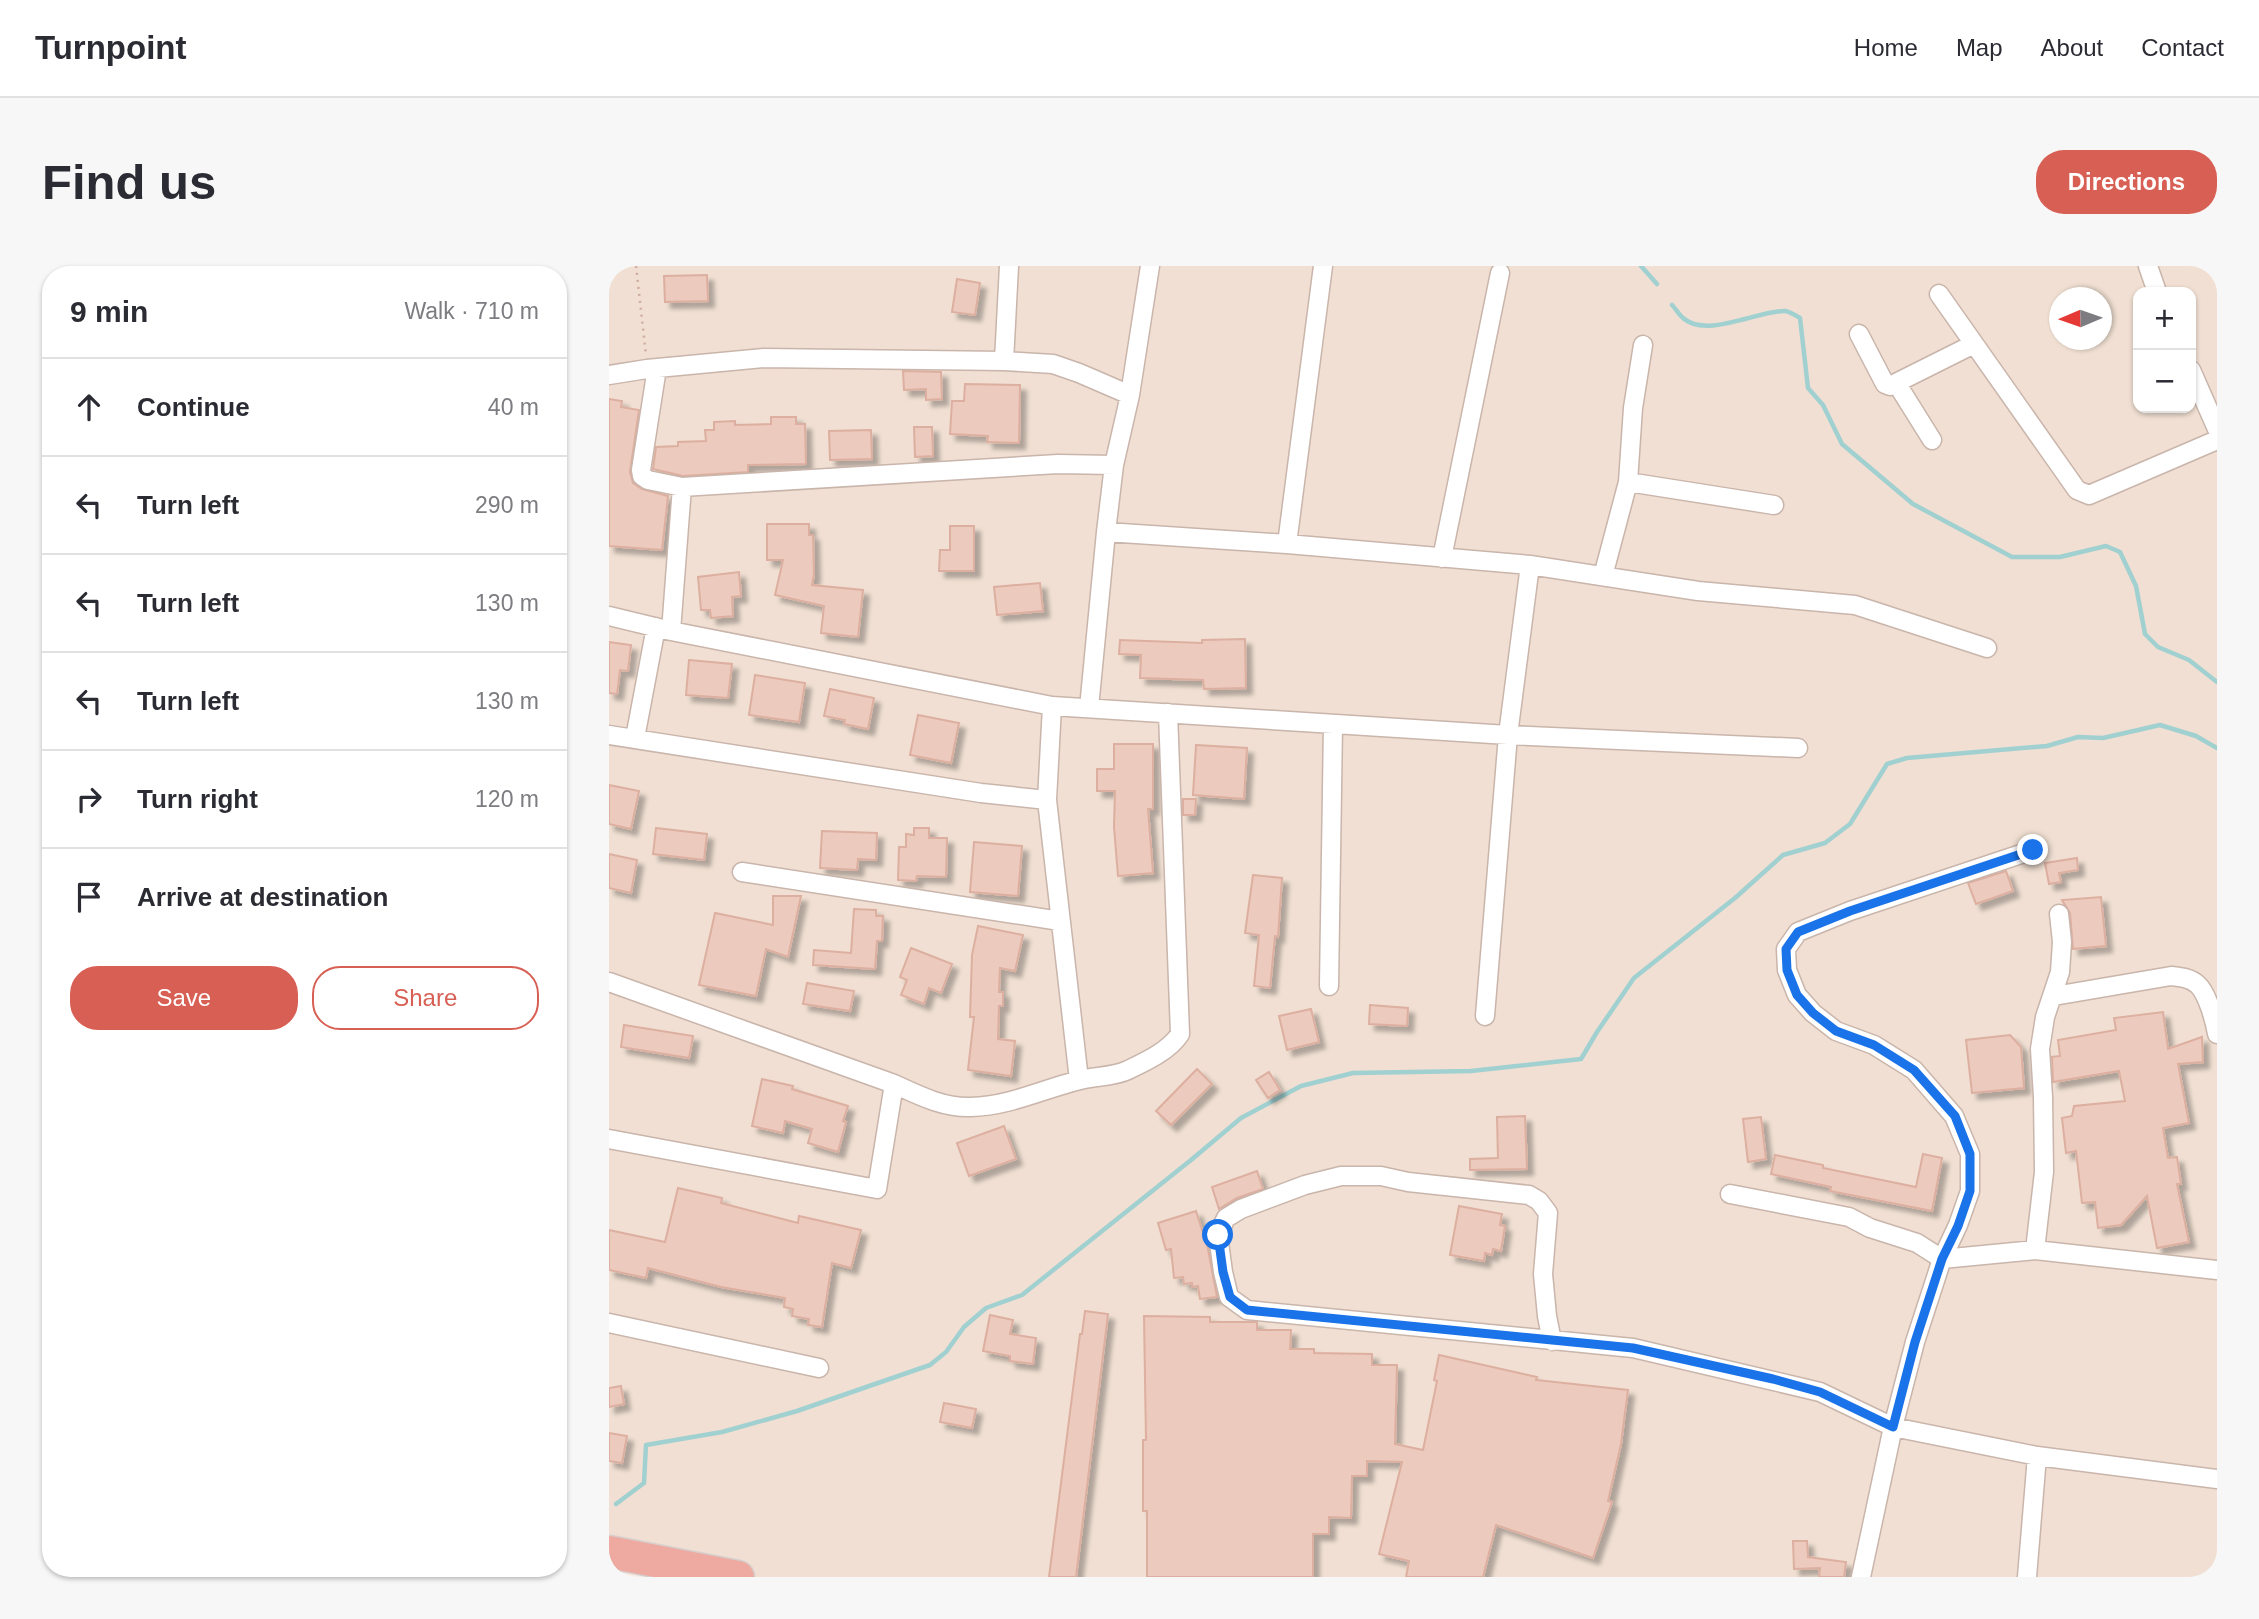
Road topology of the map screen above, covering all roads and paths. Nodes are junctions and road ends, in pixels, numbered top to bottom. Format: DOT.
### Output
graph roads {
  1 [pos="636,266"];
  2 [pos="1009,266"];
  3 [pos="1150,266"];
  4 [pos="1323,266"];
  5 [pos="2148,266"];
  6 [pos="1500,273"];
  7 [pos="2155,287"];
  8 [pos="1939,294"];
  9 [pos="1859,334"];
  10 [pos="1974,344"];
  11 [pos="1643,345"];
  12 [pos="1004,361"];
  13 [pos="652,368"];
  14 [pos="609,375"];
  15 [pos="2196,381"];
  16 [pos="1897,384"];
  17 [pos="1130,395"];
  18 [pos="2217,429"];
  19 [pos="1932,440"];
  20 [pos="2217,440"];
  21 [pos="1114,465"];
  22 [pos="1628,482"];
  23 [pos="682,487"];
  24 [pos="1774,505"];
  25 [pos="1106,532"];
  26 [pos="1287,544"];
  27 [pos="1442,558"];
  28 [pos="1530,565"];
  29 [pos="1603,576"];
  30 [pos="609,616"];
  31 [pos="663,629"];
  32 [pos="1987,648"];
  33 [pos="1052,706"];
  34 [pos="1089,709"];
  35 [pos="1168,713"];
  36 [pos="1333,724"];
  37 [pos="609,734"];
  38 [pos="1507,735"];
  39 [pos="635,738"];
  40 [pos="1798,748"];
  41 [pos="1047,800"];
  42 [pos="2033,850"];
  43 [pos="741,872"];
  44 [pos="2059,914"];
  45 [pos="1060,921"];
  46 [pos="609,982"];
  47 [pos="1329,986"];
  48 [pos="2053,996"];
  49 [pos="1485,1016"];
  50 [pos="2217,1034"];
  51 [pos="1079,1080"];
  52 [pos="894,1084"];
  53 [pos="610,1144"];
  54 [pos="1730,1194"];
  55 [pos="2035,1250"];
  56 [pos="1942,1259"];
  57 [pos="2217,1270"];
  58 [pos="609,1323"];
  59 [pos="1552,1340"];
  60 [pos="819,1368"];
  61 [pos="1893,1427"];
  62 [pos="2037,1456"];
  63 [pos="2217,1479"];
  64 [pos="609,1552"];
  65 [pos="738,1577"];
  66 [pos="1861,1577"];
  67 [pos="2027,1577"];
  1 -- 13 [label="path"];
  2 -- 12 [label="street"];
  3 -- 17 [label="street"];
  4 -- 26 [label="street"];
  5 -- 7 [label="street"];
  6 -- 27 [label="street"];
  8 -- 10 [label="street"];
  9 -- 16 [label="street"];
  10 -- 16 [label="street"];
  10 -- 20 [label="street"];
  11 -- 22 [label="street"];
  12 -- 13 [label="street"];
  12 -- 17 [label="street"];
  13 -- 14 [label="street"];
  13 -- 23 [label="street"];
  15 -- 18 [label="street"];
  16 -- 19 [label="street"];
  17 -- 21 [label="street"];
  21 -- 23 [label="street"];
  21 -- 25 [label="street"];
  22 -- 24 [label="street"];
  22 -- 29 [label="street"];
  23 -- 31 [label="street"];
  25 -- 26 [label="street"];
  25 -- 34 [label="street"];
  26 -- 27 [label="street"];
  27 -- 28 [label="street"];
  28 -- 29 [label="street"];
  28 -- 38 [label="street"];
  29 -- 32 [label="street"];
  30 -- 31 [label="street"];
  31 -- 33 [label="street"];
  31 -- 39 [label="street"];
  33 -- 34 [label="street"];
  33 -- 41 [label="street"];
  34 -- 35 [label="street"];
  35 -- 36 [label="street"];
  35 -- 51 [label="street"];
  36 -- 38 [label="street"];
  36 -- 47 [label="street"];
  37 -- 39 [label="street"];
  38 -- 40 [label="street"];
  38 -- 49 [label="street"];
  39 -- 41 [label="street"];
  41 -- 45 [label="street"];
  42 -- 56 [label="street"];
  43 -- 45 [label="street"];
  44 -- 48 [label="street"];
  45 -- 51 [label="street"];
  46 -- 52 [label="street"];
  48 -- 50 [label="street"];
  48 -- 55 [label="street"];
  51 -- 52 [label="street"];
  52 -- 53 [label="street"];
  54 -- 56 [label="street"];
  55 -- 56 [label="street"];
  55 -- 57 [label="street"];
  56 -- 61 [label="street"];
  58 -- 60 [label="street"];
  59 -- 59 [label="street"];
  59 -- 61 [label="street"];
  61 -- 62 [label="street"];
  61 -- 66 [label="street"];
  62 -- 63 [label="street"];
  62 -- 67 [label="street"];
  64 -- 65 [label="highway"];
}
